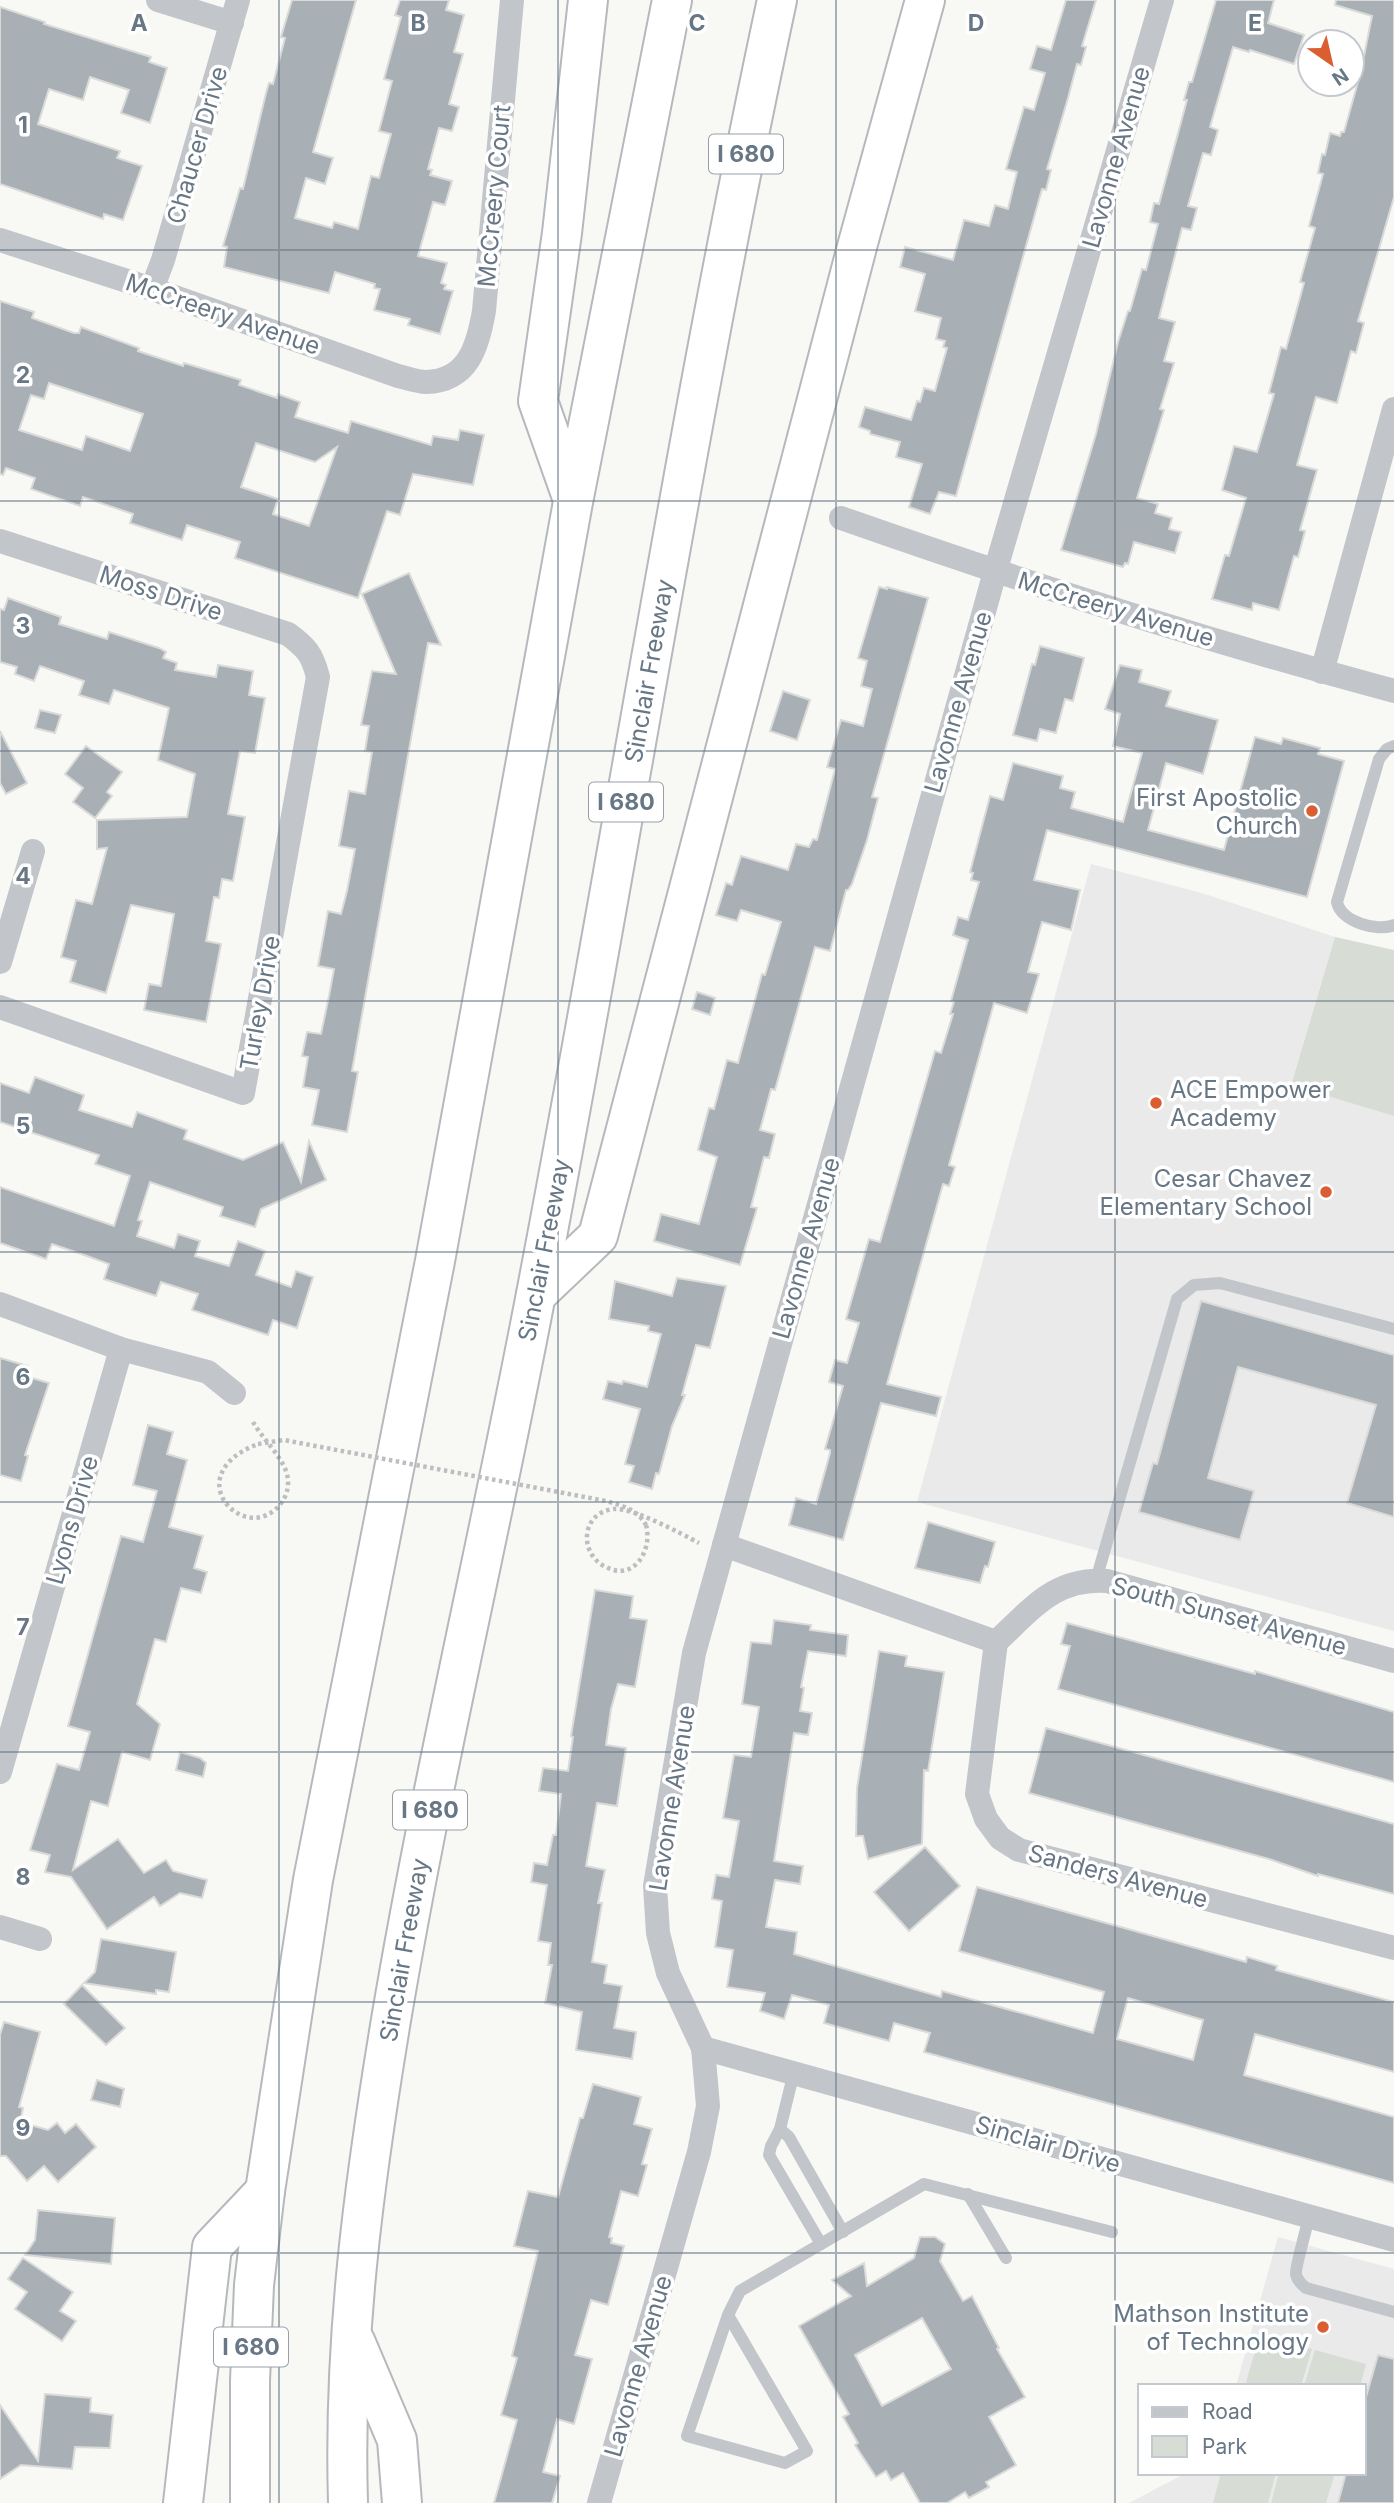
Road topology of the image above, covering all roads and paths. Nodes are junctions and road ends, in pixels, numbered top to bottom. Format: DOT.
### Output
graph roads {
  1 [pos="158,0"];
  2 [pos="512,0"];
  3 [pos="588,0"];
  4 [pos="672,0"];
  5 [pos="777,0"];
  6 [pos="925,0"];
  7 [pos="1162,0"];
  8 [pos="235,12"];
  9 [pos="0,240"];
  10 [pos="152,289"];
  11 [pos="446,377"];
  12 [pos="1394,410"];
  13 [pos="573,502"];
  14 [pos="841,518"];
  15 [pos="0,541"];
  16 [pos="995,572"];
  17 [pos="313,659"];
  18 [pos="1322,672"];
  19 [pos="1394,691"];
  20 [pos="1394,746"];
  21 [pos="33,851"];
  22 [pos="1394,925"];
  23 [pos="0,962"];
  24 [pos="0,1007"];
  25 [pos="536,1295"];
  26 [pos="0,1304"];
  27 [pos="1394,1329"];
  28 [pos="121,1349"];
  29 [pos="234,1393"];
  30 [pos="253,1422"];
  31 [pos="711,1544"];
  32 [pos="1096,1580"];
  33 [pos="996,1642"];
  34 [pos="1394,1661"];
  35 [pos="0,1772"];
  36 [pos="0,1927"];
  37 [pos="40,1939"];
  38 [pos="1394,1948"];
  39 [pos="703,2048"];
  40 [pos="794,2072"];
  41 [pos="780,2129"];
  42 [pos="265,2191"];
  43 [pos="968,2194"];
  44 [pos="1308,2216"];
  45 [pos="843,2232"];
  46 [pos="1112,2232"];
  47 [pos="1394,2240"];
  48 [pos="821,2244"];
  49 [pos="1006,2259"];
  50 [pos="1394,2312"];
  51 [pos="728,2315"];
  52 [pos="350,2329"];
  53 [pos="183,2503"];
  54 [pos="250,2503"];
  55 [pos="348,2503"];
  56 [pos="402,2503"];
  57 [pos="599,2503"];
  1 -- 8 [label="street"];
  2 -- 11 [label="street, McCreery Court"];
  3 -- 13 [label="highway"];
  4 -- 13 [label="highway, I 680"];
  5 -- 25 [label="highway, Sinclair Freeway / I 680"];
  6 -- 25 [label="highway"];
  7 -- 16 [label="street, Lavonne Avenue"];
  8 -- 10 [label="street, Chaucer Drive"];
  9 -- 10 [label="street, McCreery Avenue"];
  10 -- 11 [label="street, McCreery Avenue"];
  12 -- 18 [label="street"];
  13 -- 42 [label="highway, I 680"];
  14 -- 16 [label="street, McCreery Avenue"];
  15 -- 17 [label="street, Moss Drive"];
  16 -- 18 [label="street, McCreery Avenue"];
  16 -- 31 [label="street, Lavonne Avenue"];
  17 -- 24 [label="street, Turley Drive"];
  18 -- 19 [label="street, McCreery Avenue"];
  20 -- 22 [label="lane"];
  21 -- 23 [label="street"];
  25 -- 52 [label="highway, Sinclair Freeway / I 680"];
  26 -- 28 [label="street"];
  27 -- 32 [label="lane"];
  28 -- 29 [label="street"];
  28 -- 35 [label="street, Lyons Drive"];
  30 -- 31 [label="path, bridge"];
  31 -- 33 [label="street"];
  31 -- 39 [label="street, Lavonne Avenue"];
  32 -- 33 [label="street, South Sunset Avenue"];
  32 -- 34 [label="street, South Sunset Avenue"];
  33 -- 38 [label="street, Sanders Avenue"];
  36 -- 37 [label="street"];
  39 -- 40 [label="street, Sinclair Drive"];
  39 -- 57 [label="street, Lavonne Avenue"];
  40 -- 41 [label="lane"];
  40 -- 44 [label="street, Sinclair Drive"];
  41 -- 45 [label="lane"];
  41 -- 48 [label="lane"];
  42 -- 53 [label="highway"];
  42 -- 54 [label="highway, I 680"];
  43 -- 45 [label="lane"];
  43 -- 46 [label="lane"];
  43 -- 49 [label="lane"];
  44 -- 47 [label="street, Sinclair Drive"];
  44 -- 50 [label="lane"];
  45 -- 48 [label="lane"];
  48 -- 51 [label="lane"];
  51 -- 51 [label="lane"];
  52 -- 55 [label="highway, Sinclair Freeway / I 680"];
  52 -- 56 [label="highway"];
}
